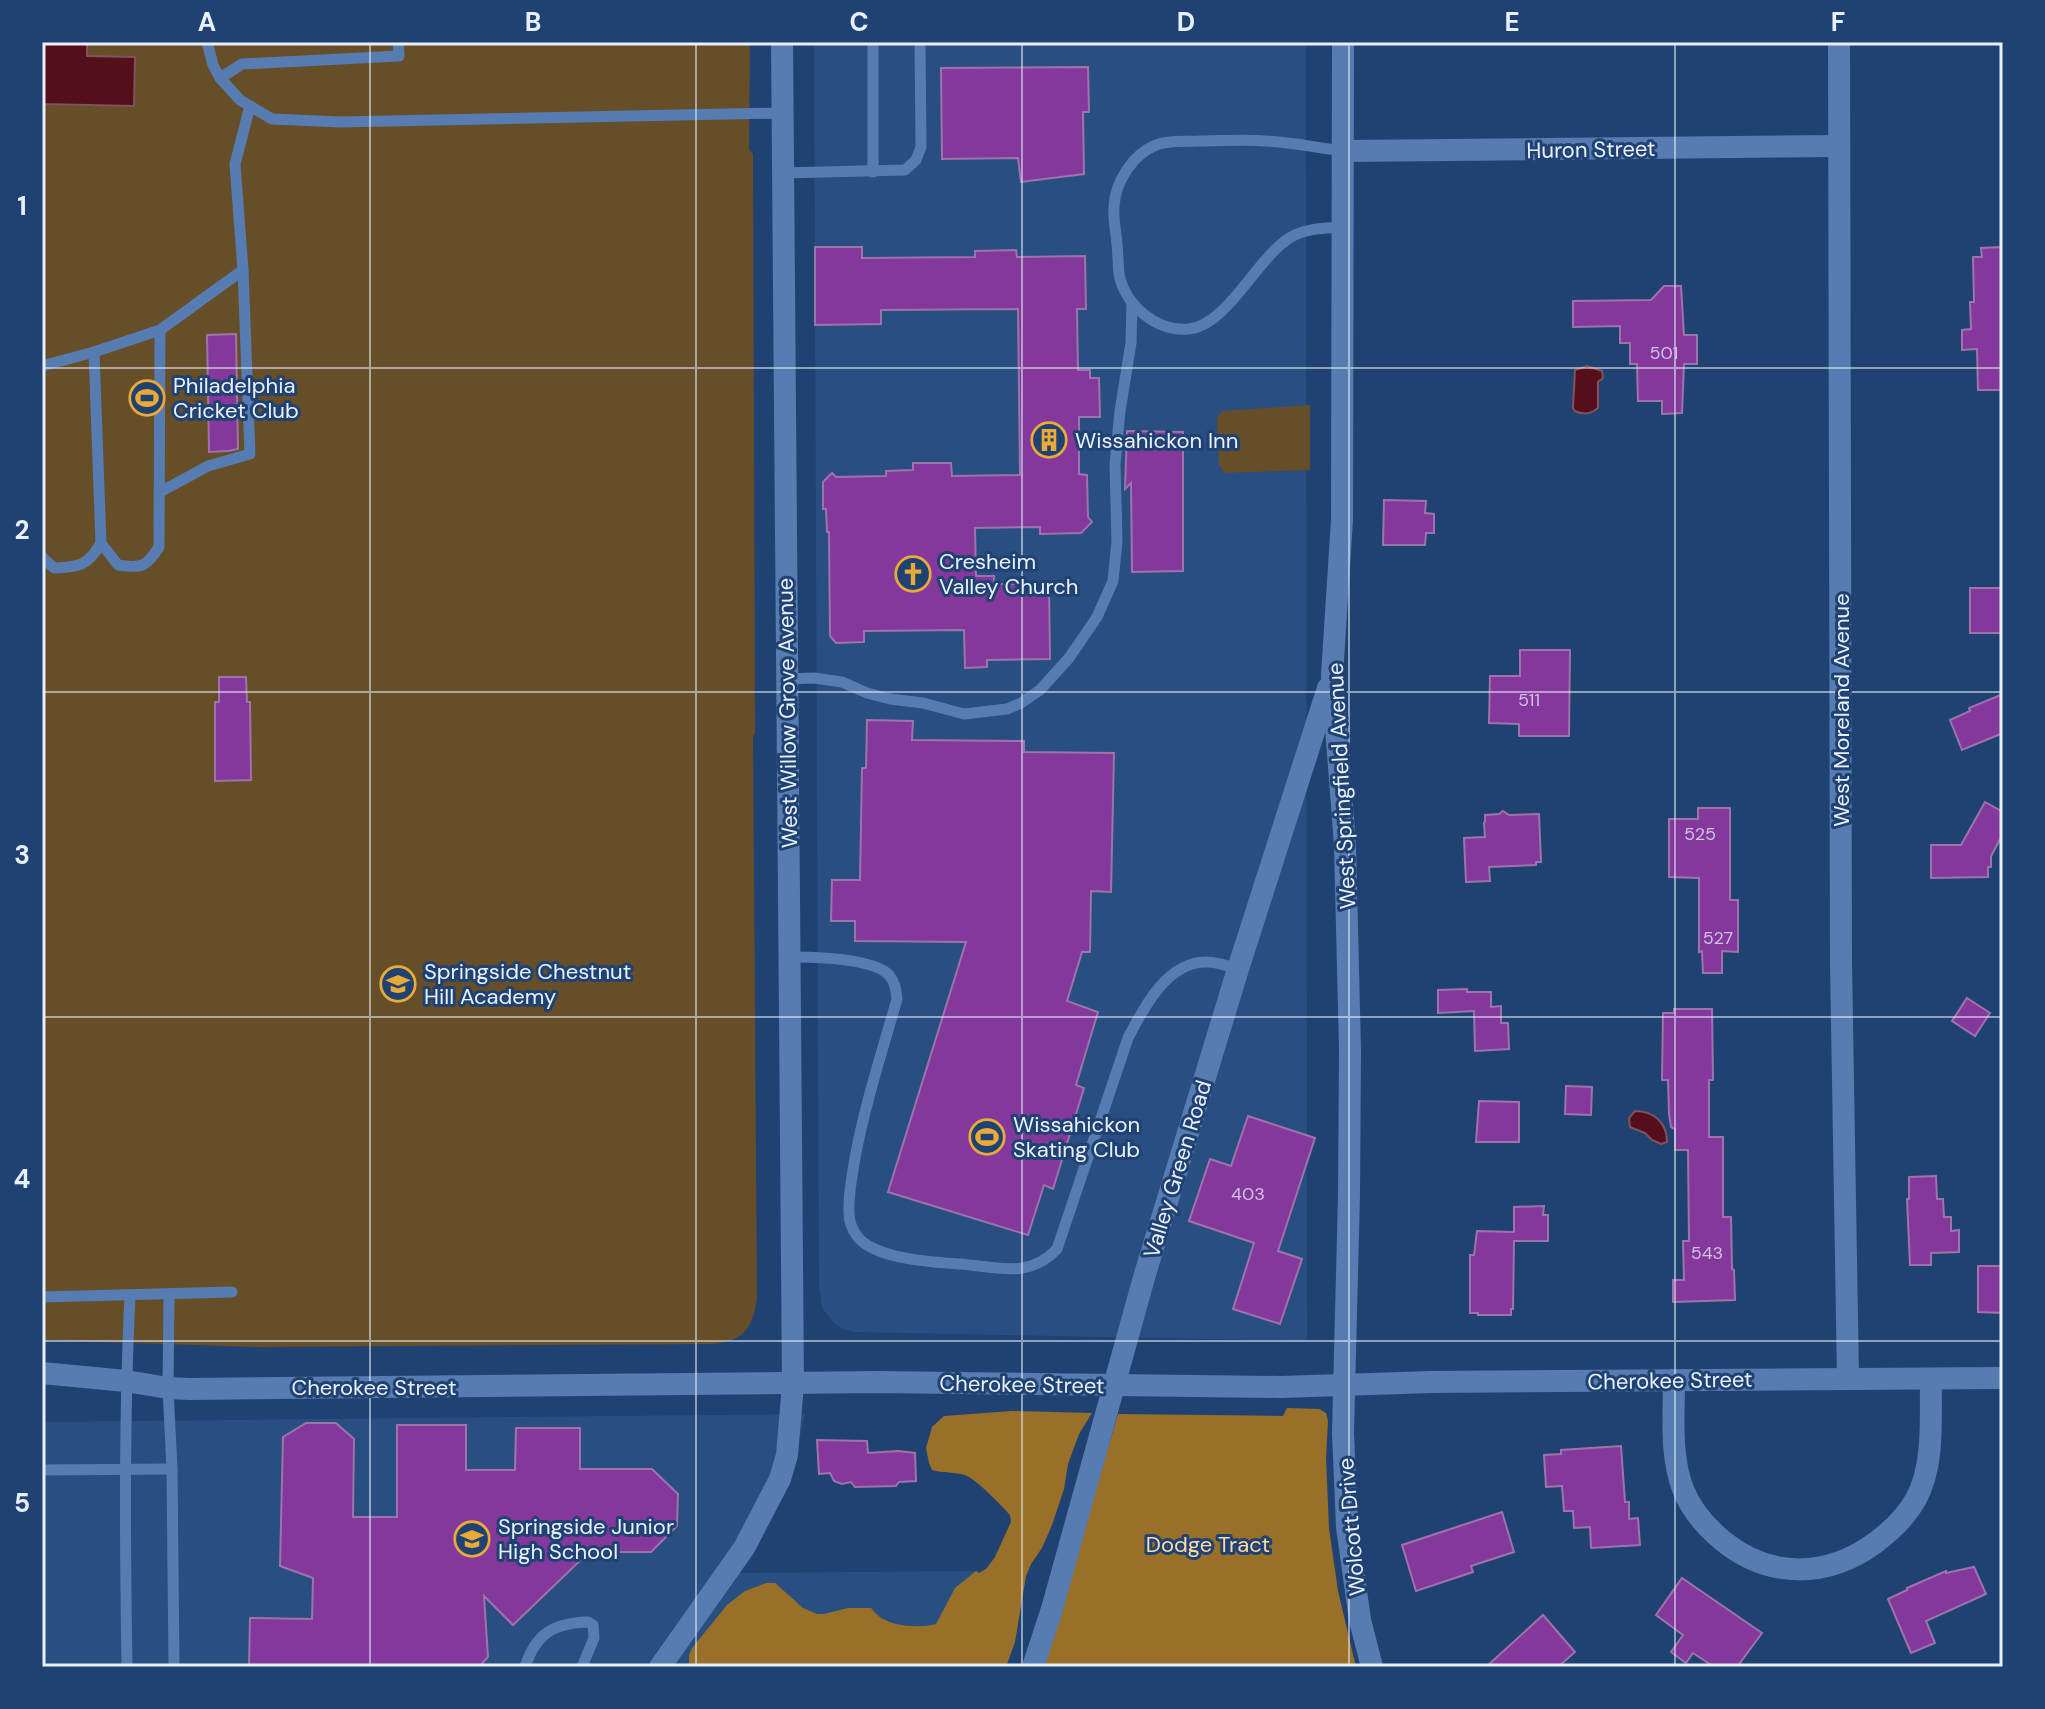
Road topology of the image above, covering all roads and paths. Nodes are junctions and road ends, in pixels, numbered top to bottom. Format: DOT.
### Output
graph roads {
  1 [pos="207,42"];
  2 [pos="398,42"];
  3 [pos="782,42"];
  4 [pos="873,42"];
  5 [pos="920,42"];
  6 [pos="1343,42"];
  7 [pos="1839,42"];
  8 [pos="220,78"];
  9 [pos="250,106"];
  10 [pos="782,113"];
  11 [pos="1838,146"];
  12 [pos="1344,151"];
  13 [pos="873,172"];
  14 [pos="782,173"];
  15 [pos="1344,227"];
  16 [pos="243,270"];
  17 [pos="1132,303"];
  18 [pos="160,330"];
  19 [pos="94,352"];
  20 [pos="42,366"];
  21 [pos="160,492"];
  22 [pos="101,543"];
  23 [pos="42,557"];
  24 [pos="1332,675"];
  25 [pos="787,679"];
  26 [pos="790,957"];
  27 [pos="1238,969"];
  28 [pos="232,1292"];
  29 [pos="169,1294"];
  30 [pos="130,1295"];
  31 [pos="42,1297"];
  32 [pos="42,1373"];
  33 [pos="2003,1378"];
  34 [pos="1848,1379"];
  35 [pos="1931,1379"];
  36 [pos="1674,1380"];
  37 [pos="126,1381"];
  38 [pos="793,1384"];
  39 [pos="1345,1386"];
  40 [pos="168,1388"];
  41 [pos="124,1469"];
  42 [pos="172,1469"];
  43 [pos="42,1470"];
  44 [pos="127,1667"];
  45 [pos="174,1667"];
  46 [pos="525,1667"];
  47 [pos="582,1667"];
  48 [pos="660,1667"];
  49 [pos="1033,1667"];
  50 [pos="1372,1667"];
  1 -- 8 [label="lane"];
  2 -- 8 [label="lane"];
  3 -- 10 [label="street, West Willow Grove Avenue"];
  4 -- 13 [label="lane"];
  5 -- 13 [label="lane"];
  6 -- 12 [label="street, West Springfield Avenue"];
  7 -- 11 [label="street, West Moreland Avenue"];
  8 -- 9 [label="lane"];
  9 -- 10 [label="lane"];
  9 -- 16 [label="lane"];
  10 -- 14 [label="street, West Willow Grove Avenue"];
  11 -- 12 [label="street, Huron Street"];
  11 -- 34 [label="street, West Moreland Avenue"];
  12 -- 15 [label="street, West Springfield Avenue"];
  12 -- 17 [label="lane"];
  13 -- 14 [label="lane"];
  14 -- 25 [label="street, West Willow Grove Avenue"];
  15 -- 17 [label="lane"];
  15 -- 24 [label="street, West Springfield Avenue"];
  16 -- 18 [label="lane"];
  16 -- 21 [label="lane"];
  17 -- 25 [label="lane"];
  18 -- 19 [label="lane"];
  18 -- 21 [label="lane"];
  19 -- 20 [label="lane"];
  19 -- 22 [label="lane"];
  21 -- 22 [label="lane"];
  22 -- 23 [label="lane"];
  24 -- 27 [label="street, Valley Green Road"];
  24 -- 39 [label="street, West Springfield Avenue"];
  25 -- 26 [label="street, West Willow Grove Avenue"];
  26 -- 27 [label="lane"];
  26 -- 38 [label="street, West Willow Grove Avenue"];
  27 -- 49 [label="street, Valley Green Road"];
  28 -- 29 [label="lane"];
  29 -- 30 [label="lane"];
  29 -- 40 [label="lane"];
  30 -- 31 [label="lane"];
  30 -- 37 [label="lane"];
  32 -- 37 [label="street, Cherokee Street"];
  33 -- 35 [label="street, Cherokee Street"];
  34 -- 35 [label="street, Cherokee Street"];
  34 -- 36 [label="street, Cherokee Street"];
  35 -- 36 [label="street"];
  36 -- 39 [label="street, Cherokee Street"];
  37 -- 40 [label="street, Cherokee Street"];
  37 -- 41 [label="lane"];
  38 -- 39 [label="street, Cherokee Street"];
  38 -- 40 [label="street, Cherokee Street"];
  38 -- 48 [label="street, West Willow Grove Avenue"];
  39 -- 50 [label="street, Wolcott Drive"];
  40 -- 42 [label="lane"];
  41 -- 42 [label="lane"];
  41 -- 43 [label="lane"];
  41 -- 44 [label="lane"];
  42 -- 45 [label="lane"];
  46 -- 47 [label="lane"];
}
